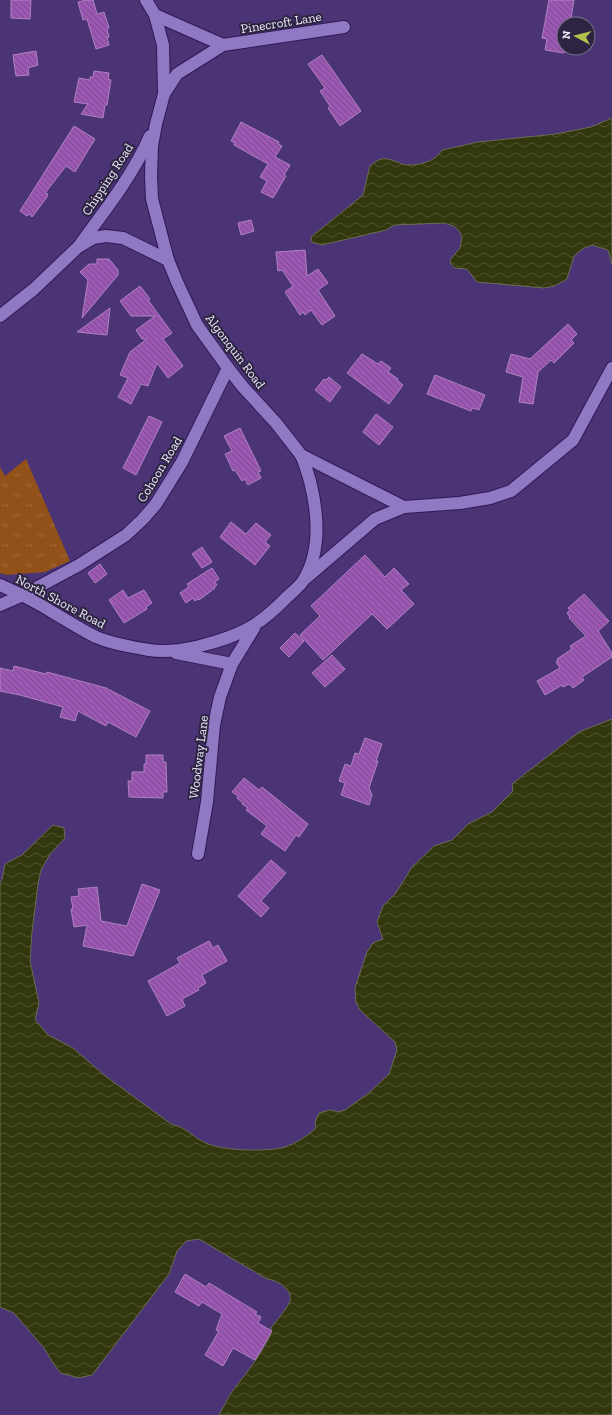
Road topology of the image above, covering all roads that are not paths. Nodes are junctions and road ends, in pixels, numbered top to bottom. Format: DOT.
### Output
graph roads {
  1 [pos="146,0"];
  2 [pos="155,15"];
  3 [pos="344,27"];
  4 [pos="223,45"];
  5 [pos="164,94"];
  6 [pos="156,124"];
  7 [pos="78,247"];
  8 [pos="168,260"];
  9 [pos="0,316"];
  10 [pos="228,368"];
  11 [pos="612,368"];
  12 [pos="301,455"];
  13 [pos="404,507"];
  14 [pos="303,581"];
  15 [pos="0,585"];
  16 [pos="23,595"];
  17 [pos="0,605"];
  18 [pos="258,623"];
  19 [pos="169,651"];
  20 [pos="232,664"];
  21 [pos="198,854"];
  1 -- 2 [label="street, Algonquin Road"];
  2 -- 4 [label="street"];
  2 -- 5 [label="street, Algonquin Road"];
  3 -- 4 [label="street, Pinecroft Lane"];
  4 -- 5 [label="street, Pinecroft Lane"];
  5 -- 6 [label="street, Algonquin Road"];
  6 -- 7 [label="street, Chipping Road"];
  6 -- 8 [label="street, Algonquin Road"];
  7 -- 8 [label="street, Chipping Road"];
  7 -- 9 [label="street, Chipping Road"];
  8 -- 10 [label="street, Algonquin Road"];
  10 -- 12 [label="street, Algonquin Road"];
  10 -- 16 [label="street, Cohoon Road"];
  11 -- 13 [label="street, North Shore Road"];
  12 -- 13 [label="street, Algonquin Road"];
  12 -- 14 [label="street, North Shore Road"];
  13 -- 14 [label="street, North Shore Road"];
  14 -- 18 [label="street, North Shore Road"];
  15 -- 16 [label="street, North Shore Road"];
  16 -- 17 [label="street, Cohoon Road"];
  16 -- 19 [label="street, North Shore Road"];
  18 -- 19 [label="street, North Shore Road"];
  18 -- 20 [label="street, Woodway Lane"];
  19 -- 20 [label="street"];
  20 -- 21 [label="street, Woodway Lane"];
}
